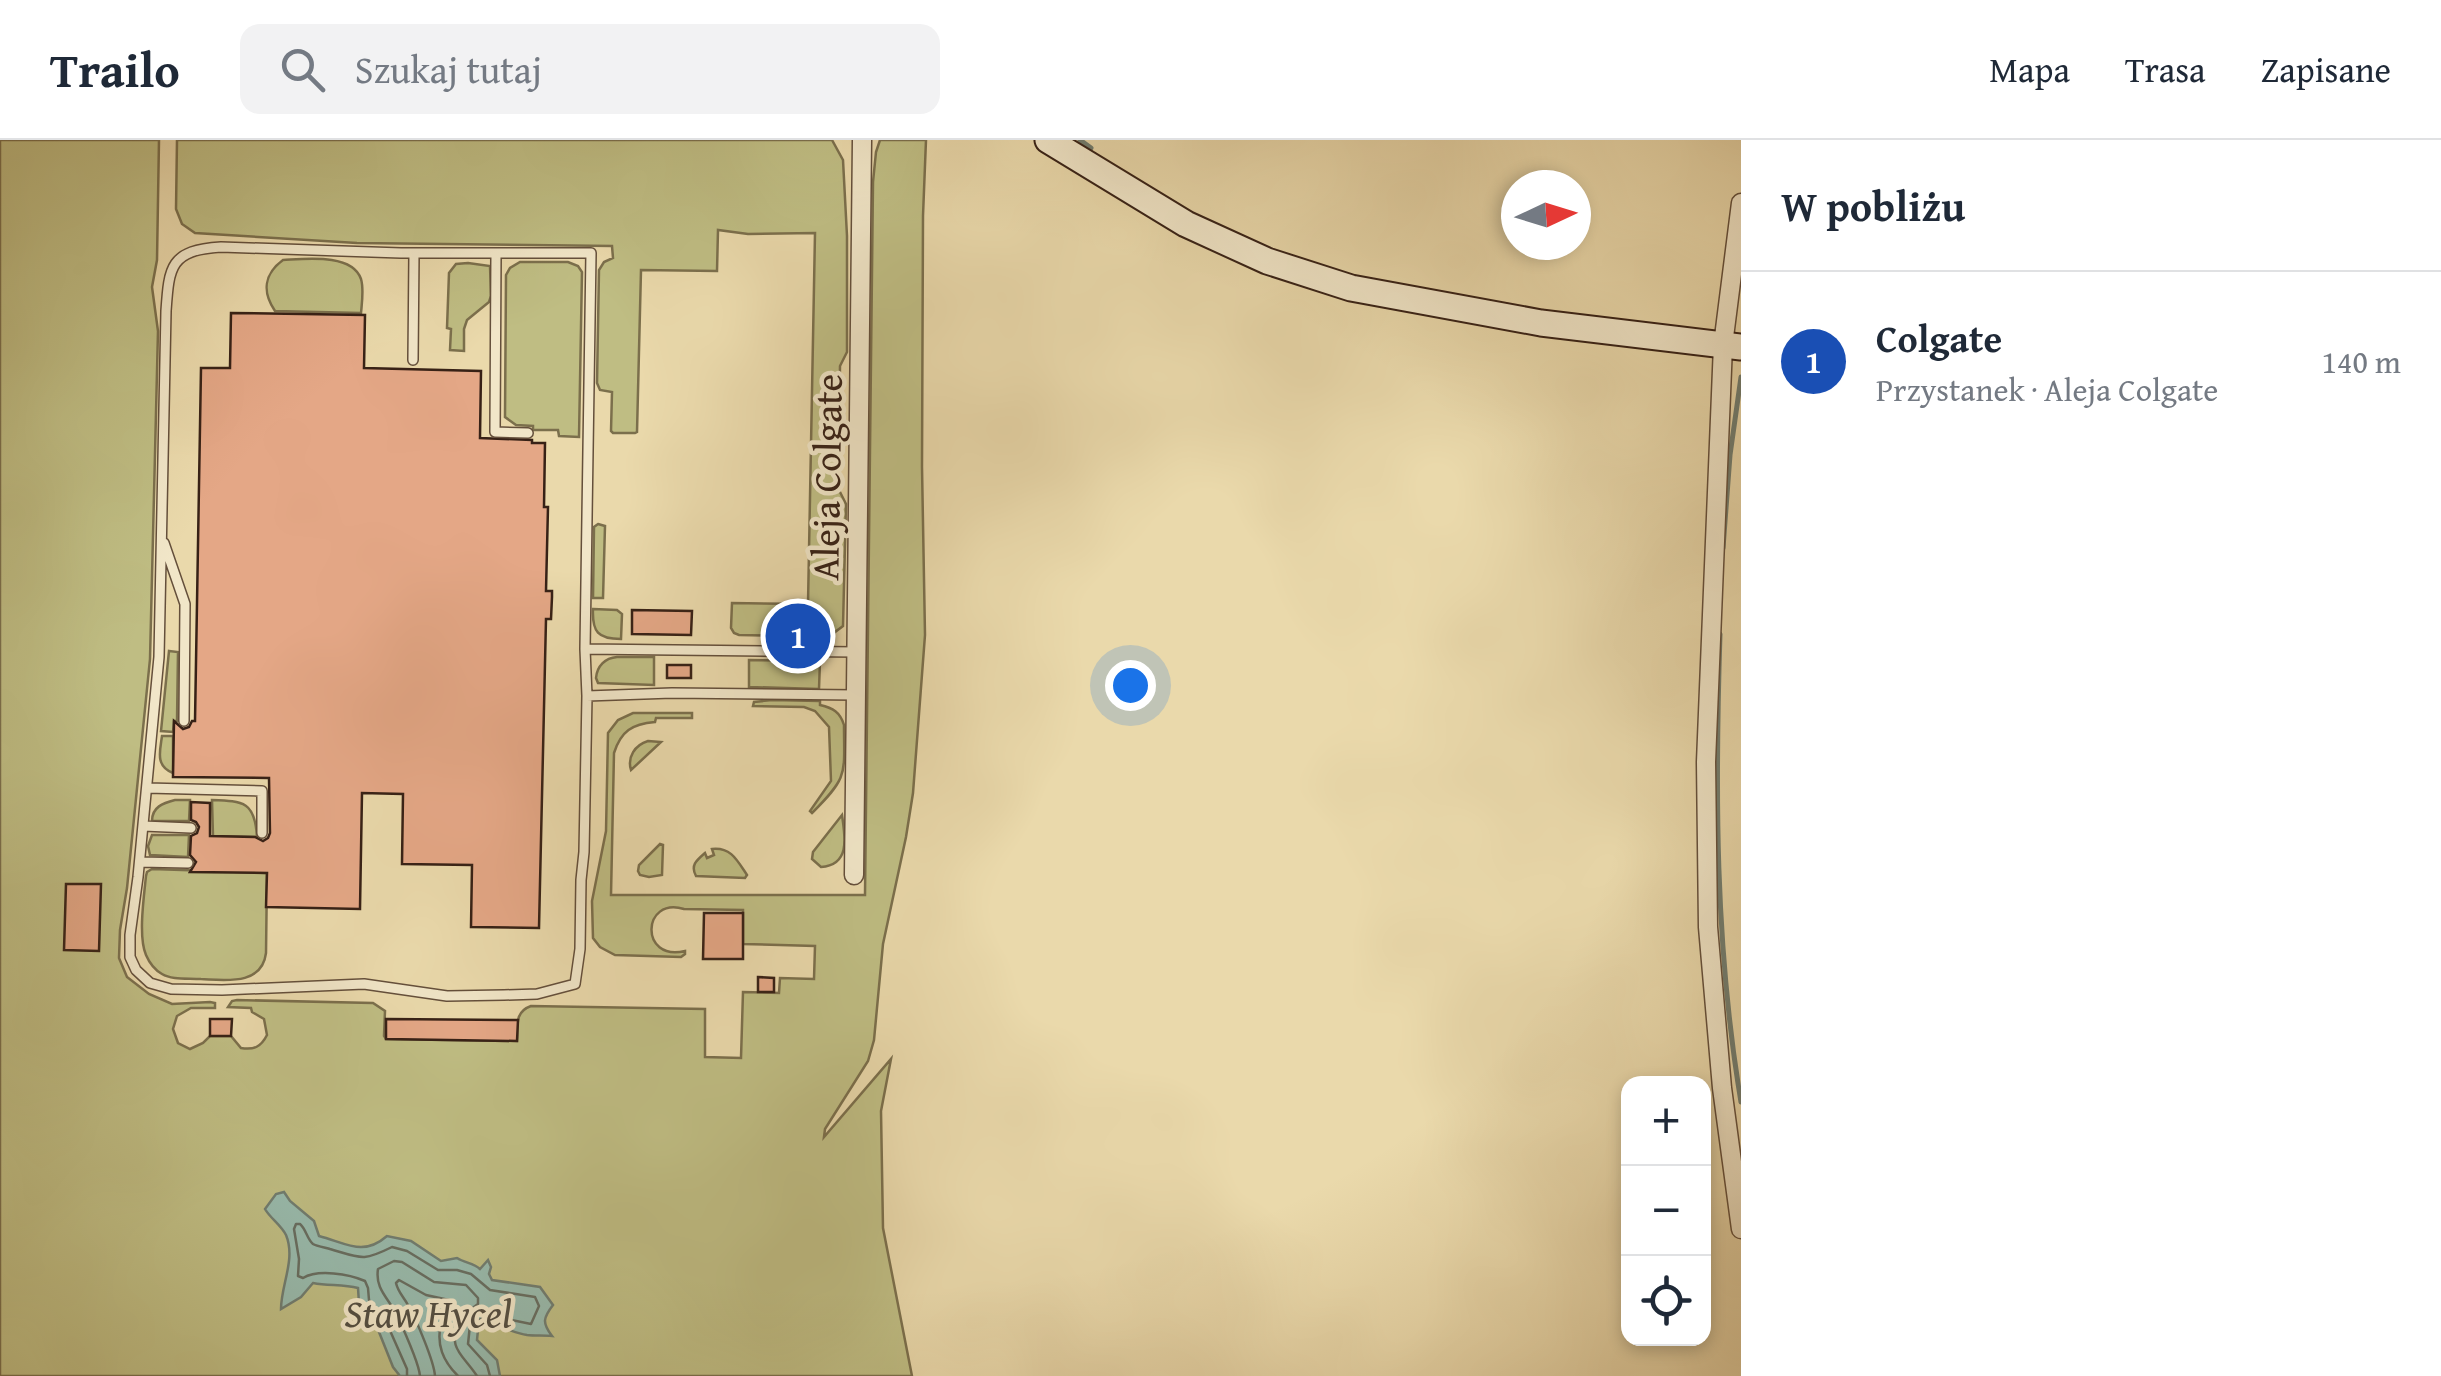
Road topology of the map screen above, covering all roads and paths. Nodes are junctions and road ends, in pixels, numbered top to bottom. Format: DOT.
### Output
graph roads {
  1 [pos="862,140"];
  2 [pos="1048,140"];
  3 [pos="1741,203"];
  4 [pos="414,253"];
  5 [pos="496,253"];
  6 [pos="1732,346"];
  7 [pos="413,360"];
  8 [pos="528,433"];
  9 [pos="162,536"];
  10 [pos="585,649"];
  11 [pos="857,652"];
  12 [pos="587,696"];
  13 [pos="856,696"];
  14 [pos="184,721"];
  15 [pos="147,788"];
  16 [pos="143,826"];
  17 [pos="191,828"];
  18 [pos="262,834"];
  19 [pos="140,862"];
  20 [pos="188,863"];
  21 [pos="854,875"];
  22 [pos="1741,1229"];
  1 -- 11 [label="street, Aleja Colgate"];
  2 -- 6 [label="street"];
  3 -- 6 [label="street"];
  4 -- 5 [label="lane"];
  4 -- 7 [label="lane"];
  4 -- 9 [label="lane"];
  5 -- 8 [label="lane"];
  5 -- 10 [label="lane"];
  6 -- 22 [label="street"];
  9 -- 14 [label="lane"];
  9 -- 15 [label="lane"];
  10 -- 11 [label="lane"];
  10 -- 12 [label="lane"];
  11 -- 13 [label="street, Aleja Colgate"];
  12 -- 13 [label="lane"];
  12 -- 19 [label="lane"];
  13 -- 21 [label="street, Aleja Colgate"];
  15 -- 16 [label="lane"];
  15 -- 18 [label="lane"];
  16 -- 17 [label="lane"];
  16 -- 19 [label="lane"];
  19 -- 20 [label="lane"];
}
